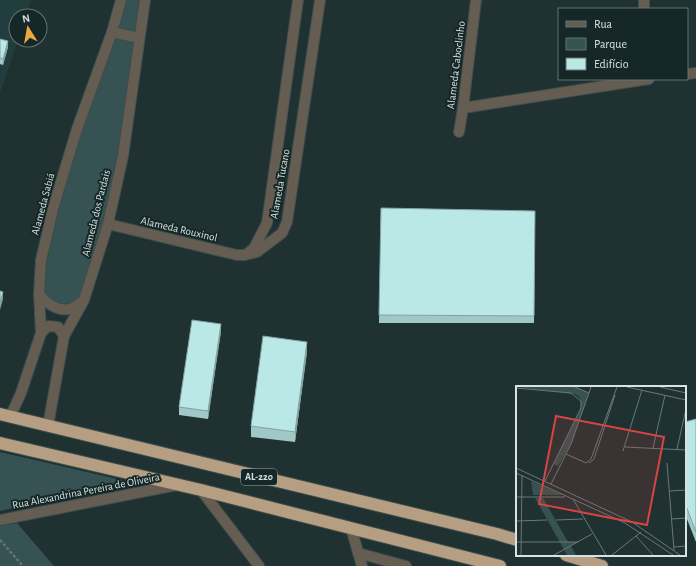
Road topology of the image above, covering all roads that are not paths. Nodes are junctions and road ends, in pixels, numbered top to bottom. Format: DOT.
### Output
graph roads {
  1 [pos="121,0"];
  2 [pos="145,0"];
  3 [pos="298,0"];
  4 [pos="320,0"];
  5 [pos="476,0"];
  6 [pos="112,32"];
  7 [pos="139,38"];
  8 [pos="638,80"];
  9 [pos="464,108"];
  10 [pos="459,132"];
  11 [pos="108,224"];
  12 [pos="245,255"];
  13 [pos="39,294"];
  14 [pos="84,300"];
  15 [pos="41,333"];
  16 [pos="64,336"];
  17 [pos="5,415"];
  18 [pos="48,426"];
  19 [pos="0,443"];
  20 [pos="177,485"];
  21 [pos="201,490"];
  22 [pos="0,520"];
  23 [pos="351,528"];
  24 [pos="516,540"];
  25 [pos="358,553"];
  26 [pos="569,556"];
  27 [pos="259,566"];
  28 [pos="362,566"];
  29 [pos="406,566"];
  30 [pos="500,566"];
  31 [pos="602,566"];
  1 -- 6 [label="street, Alameda Sabiá"];
  2 -- 7 [label="street, Alameda dos Pardais"];
  3 -- 12 [label="street, Alameda Tucano"];
  4 -- 12 [label="street, Alameda Tucano"];
  5 -- 9 [label="street, Alameda Caboclinho"];
  6 -- 7 [label="street"];
  6 -- 13 [label="street, Alameda Sabiá"];
  7 -- 11 [label="street, Alameda dos Pardais"];
  8 -- 9 [label="street"];
  9 -- 10 [label="street, Alameda Caboclinho"];
  11 -- 12 [label="street, Alameda Rouxinol"];
  11 -- 14 [label="street, Alameda dos Pardais"];
  13 -- 14 [label="street"];
  13 -- 15 [label="street, Alameda Sabiá"];
  14 -- 16 [label="street, Alameda dos Pardais"];
  15 -- 16 [label="street"];
  15 -- 17 [label="street, Alameda Sabiá"];
  16 -- 18 [label="street, Alameda dos Pardais"];
  17 -- 18 [label="highway, AL-220"];
  18 -- 24 [label="highway, AL-220"];
  19 -- 20 [label="highway, AL-220"];
  20 -- 21 [label="highway, AL-220"];
  20 -- 22 [label="street, Rua Alexandrina Pereira de Oliveira"];
  21 -- 23 [label="highway, AL-220"];
  21 -- 27 [label="street"];
  23 -- 25 [label="street"];
  23 -- 30 [label="highway, AL-220"];
  25 -- 28 [label="street"];
  25 -- 29 [label="street"];
  26 -- 31 [label="highway"];
}
